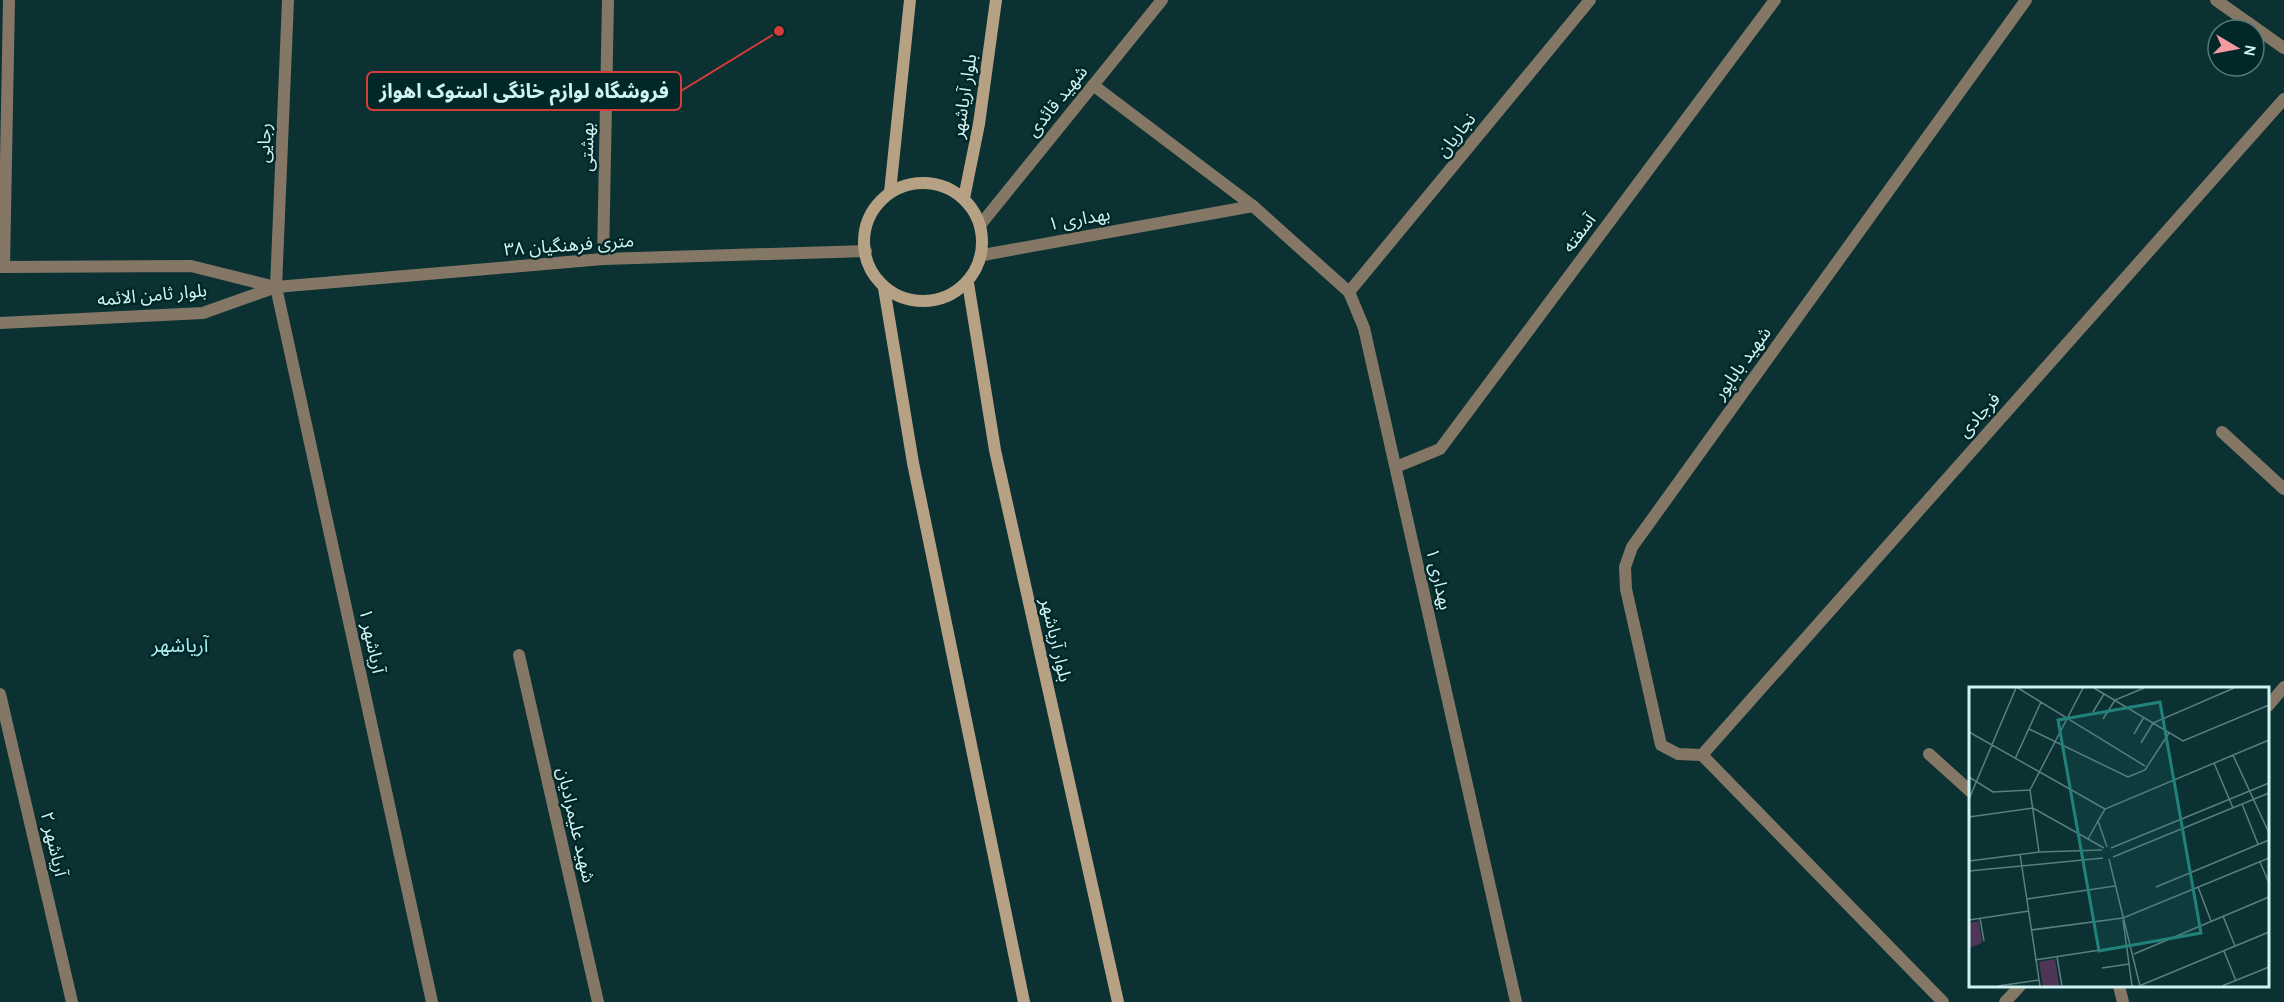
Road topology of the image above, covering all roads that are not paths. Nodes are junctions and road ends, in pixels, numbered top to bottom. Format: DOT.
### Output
graph roads {
  1 [pos="9,0"];
  2 [pos="288,0"];
  3 [pos="608,0"];
  4 [pos="910,0"];
  5 [pos="996,0"];
  6 [pos="1162,0"];
  7 [pos="1590,0"];
  8 [pos="1775,0"];
  9 [pos="2026,0"];
  10 [pos="2216,0"];
  11 [pos="2284,48"];
  12 [pos="1094,85"];
  13 [pos="2284,99"];
  14 [pos="890,192"];
  15 [pos="964,198"];
  16 [pos="1253,206"];
  17 [pos="981,224"];
  18 [pos="866,251"];
  19 [pos="982,255"];
  20 [pos="603,259"];
  21 [pos="2,267"];
  22 [pos="968,283"];
  23 [pos="276,287"];
  24 [pos="884,288"];
  25 [pos="1349,292"];
  26 [pos="0,323"];
  27 [pos="2222,432"];
  28 [pos="1395,467"];
  29 [pos="2284,489"];
  30 [pos="519,655"];
  31 [pos="2284,687"];
  32 [pos="0,694"];
  33 [pos="2269,705"];
  34 [pos="1929,754"];
  35 [pos="1702,755"];
  36 [pos="1969,788"];
  37 [pos="2019,987"];
  38 [pos="2119,987"];
  39 [pos="72,1002"];
  40 [pos="432,1002"];
  41 [pos="598,1002"];
  42 [pos="1024,1002"];
  43 [pos="1118,1002"];
  44 [pos="1516,1002"];
  45 [pos="1943,1002"];
  46 [pos="2005,1002"];
  47 [pos="2123,1002"];
  1 -- 21 [label="street"];
  2 -- 23 [label="street, رجایی"];
  3 -- 20 [label="street, بهشتی"];
  4 -- 14 [label="street"];
  5 -- 15 [label="street, بلوار آریاشهر"];
  6 -- 12 [label="street, شهید قائدی"];
  7 -- 25 [label="street, نجاریان"];
  8 -- 28 [label="street, آسفته"];
  9 -- 35 [label="street, شهید باباپور"];
  10 -- 11 [label="street"];
  12 -- 16 [label="street, بهداری ۱"];
  12 -- 17 [label="street, شهید قائدی"];
  13 -- 35 [label="street, فرجادی"];
  14 -- 15 [label="street"];
  14 -- 18 [label="street"];
  15 -- 17 [label="street"];
  16 -- 19 [label="street, بهداری ۱"];
  16 -- 25 [label="street, بهداری ۱"];
  17 -- 19 [label="street"];
  18 -- 20 [label="street, ۳۸ متری فرهنگیان"];
  18 -- 24 [label="street"];
  19 -- 22 [label="street"];
  20 -- 23 [label="street, ۳۸ متری فرهنگیان"];
  21 -- 23 [label="street, بلوار ثامن الائمه"];
  22 -- 24 [label="street"];
  22 -- 43 [label="street, بلوار آریاشهر"];
  23 -- 26 [label="street, بلوار ثامن الائمه"];
  23 -- 40 [label="street, آریاشهر ۱"];
  24 -- 42 [label="street"];
  25 -- 28 [label="street, بهداری ۱"];
  27 -- 29 [label="street"];
  28 -- 44 [label="street, بهداری ۱"];
  30 -- 41 [label="street, شهید علیمرادیان"];
  31 -- 33 [label="street"];
  32 -- 39 [label="street, آریاشهر ۲"];
  34 -- 36 [label="street"];
  35 -- 45 [label="street"];
  37 -- 46 [label="street"];
  38 -- 47 [label="street"];
}
